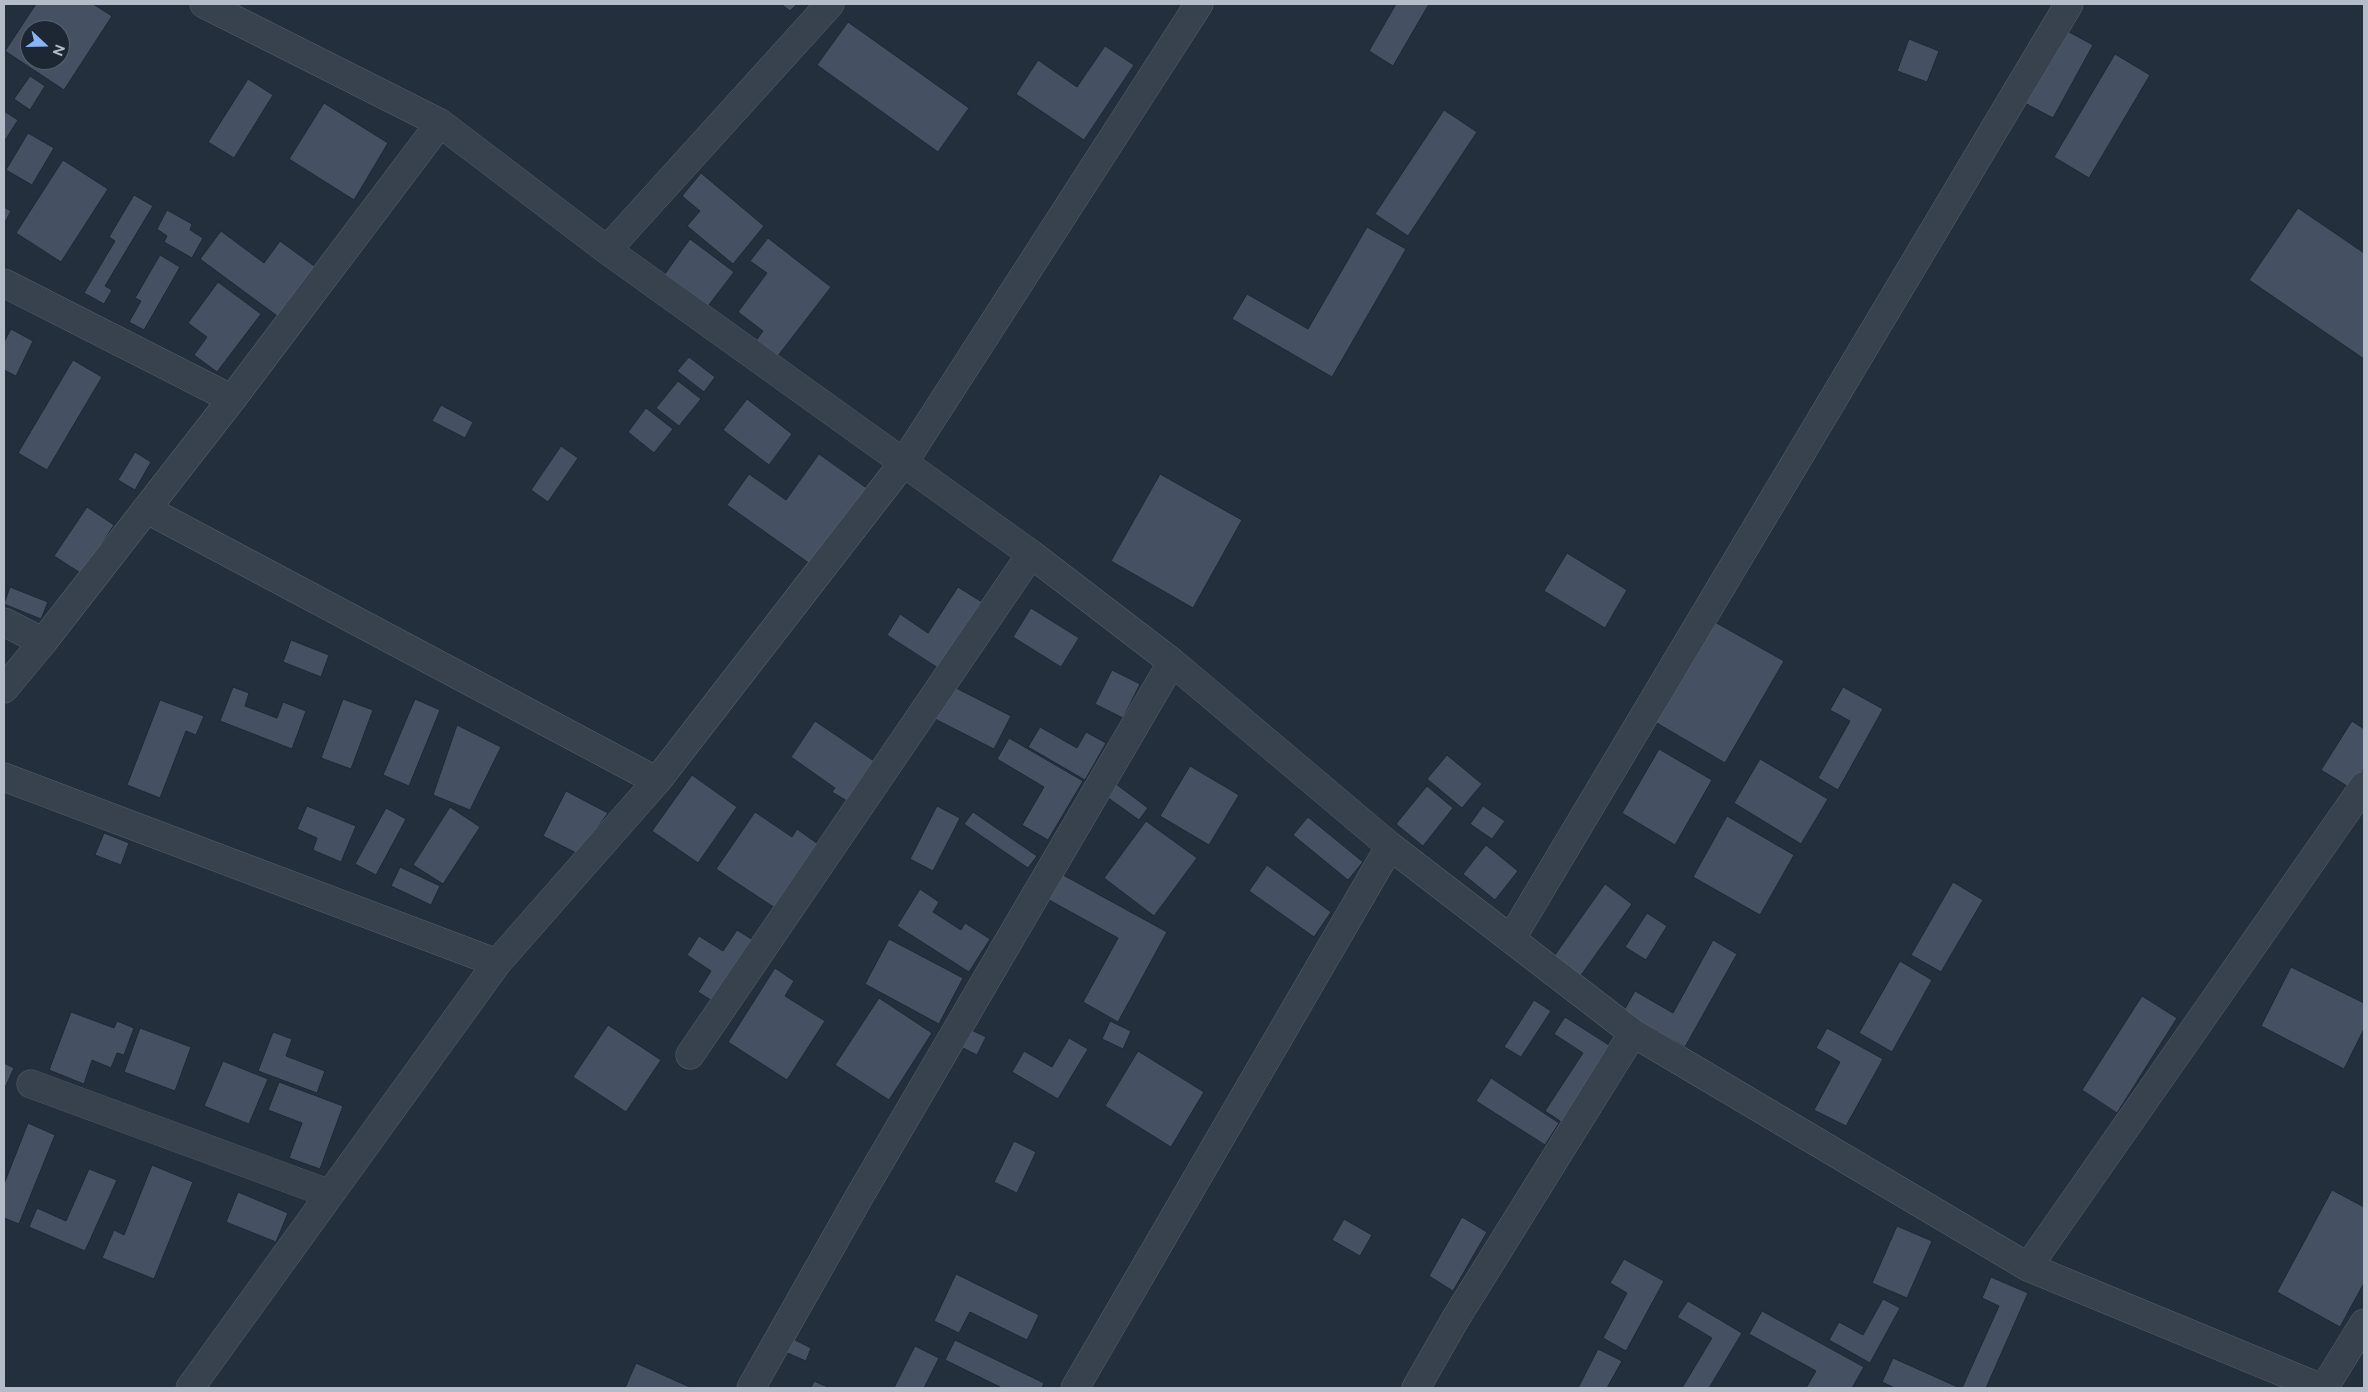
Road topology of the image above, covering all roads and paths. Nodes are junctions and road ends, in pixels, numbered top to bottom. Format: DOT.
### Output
graph roads {
  1 [pos="204,4"];
  2 [pos="830,4"];
  3 [pos="1199,4"];
  4 [pos="2069,4"];
  5 [pos="440,122"];
  6 [pos="607,250"];
  7 [pos="4,282"];
  8 [pos="232,400"];
  9 [pos="904,462"];
  10 [pos="146,509"];
  11 [pos="1031,554"];
  12 [pos="4,622"];
  13 [pos="43,642"];
  14 [pos="1172,662"];
  15 [pos="4,689"];
  16 [pos="4,777"];
  17 [pos="657,781"];
  18 [pos="2364,786"];
  19 [pos="1390,846"];
  20 [pos="1511,939"];
  21 [pos="496,963"];
  22 [pos="1633,1033"];
  23 [pos="690,1055"];
  24 [pos="32,1084"];
  25 [pos="330,1194"];
  26 [pos="2028,1267"];
  27 [pos="2364,1323"];
  28 [pos="190,1388"];
  29 [pos="752,1388"];
  30 [pos="1075,1388"];
  31 [pos="1416,1388"];
  32 [pos="2322,1388"];
  1 -- 5 [label="street"];
  2 -- 6 [label="street"];
  3 -- 9 [label="street"];
  4 -- 20 [label="street"];
  5 -- 6 [label="street"];
  5 -- 8 [label="street"];
  6 -- 9 [label="street"];
  7 -- 8 [label="street"];
  8 -- 10 [label="street"];
  9 -- 11 [label="street"];
  9 -- 17 [label="street"];
  10 -- 13 [label="street"];
  10 -- 17 [label="street"];
  11 -- 14 [label="street"];
  11 -- 23 [label="street"];
  12 -- 13 [label="street"];
  13 -- 15 [label="street"];
  14 -- 19 [label="street"];
  14 -- 29 [label="street"];
  16 -- 21 [label="street"];
  17 -- 21 [label="street"];
  18 -- 26 [label="street"];
  19 -- 20 [label="street"];
  19 -- 30 [label="street"];
  20 -- 22 [label="street"];
  21 -- 25 [label="street"];
  22 -- 26 [label="street"];
  22 -- 31 [label="street"];
  24 -- 25 [label="street"];
  25 -- 28 [label="street"];
  26 -- 32 [label="street"];
  27 -- 32 [label="street"];
}
